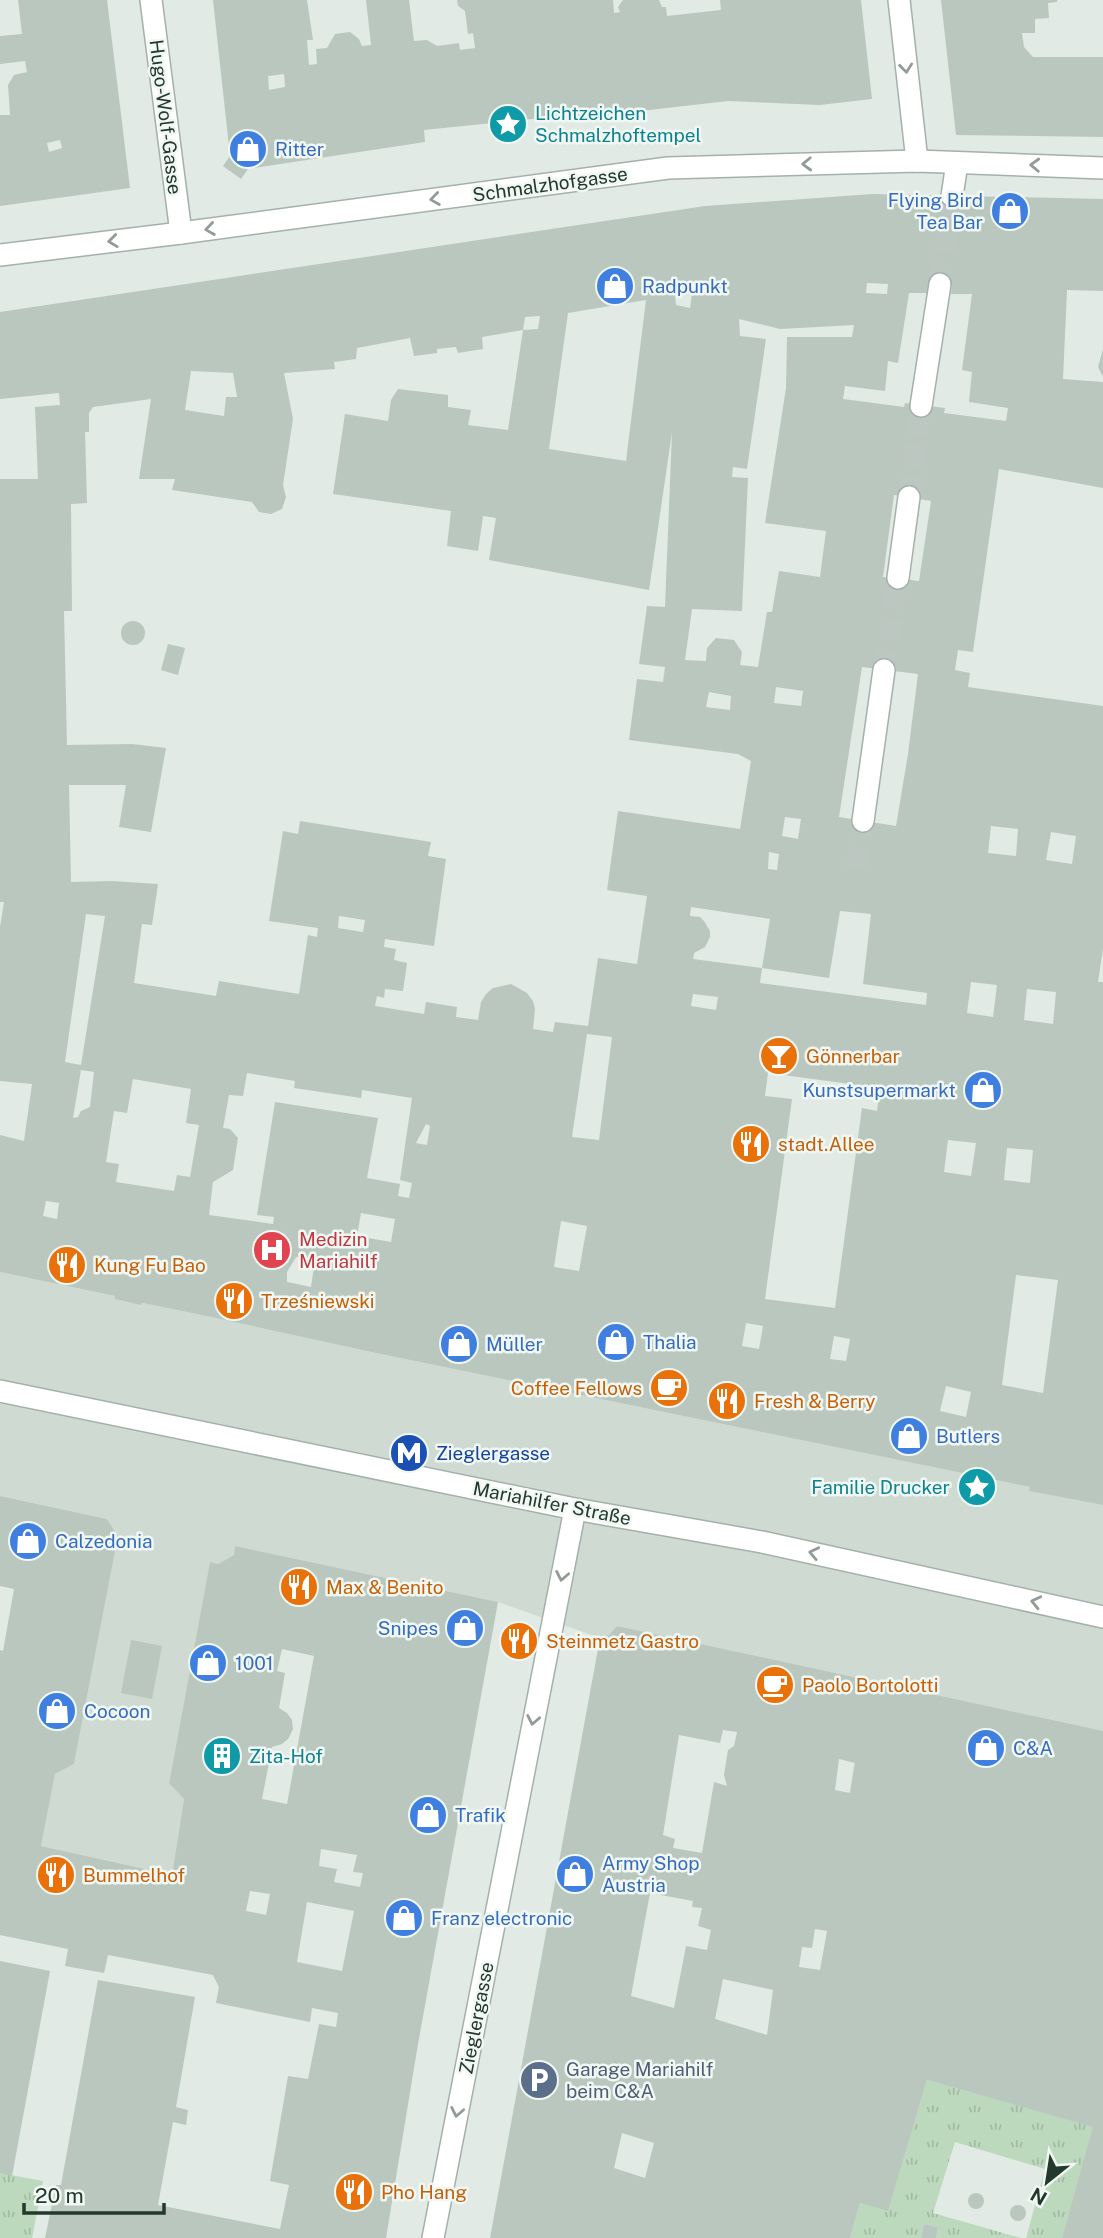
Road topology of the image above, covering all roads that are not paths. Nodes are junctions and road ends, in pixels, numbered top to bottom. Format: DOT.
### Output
graph roads {
  1 [pos="151,0"];
  2 [pos="899,0"];
  3 [pos="917,161"];
  4 [pos="957,163"];
  5 [pos="1103,168"];
  6 [pos="952,196"];
  7 [pos="181,233"];
  8 [pos="0,255"];
  9 [pos="940,284"];
  10 [pos="921,406"];
  11 [pos="909,497"];
  12 [pos="898,578"];
  13 [pos="884,670"];
  14 [pos="863,821"];
  15 [pos="0,1391"];
  16 [pos="575,1509"];
  17 [pos="1103,1617"];
  18 [pos="433,2238"];
  1 -- 7 [label="street, Hugo-Wolf-Gasse"];
  2 -- 3 [label="street, one-way"];
  3 -- 4 [label="street, Schmalzhofgasse"];
  3 -- 7 [label="street, Schmalzhofgasse, one-way"];
  5 -- 4 [label="street, Schmalzhofgasse, one-way"];
  4 -- 6 [label="street"];
  7 -- 8 [label="street, Schmalzhofgasse, one-way"];
  9 -- 10 [label="street"];
  11 -- 12 [label="street"];
  13 -- 14 [label="street"];
  15 -- 16 [label="street, Mariahilfer Straße"];
  17 -- 16 [label="street, Mariahilfer Straße, one-way"];
  16 -- 18 [label="street, Zieglergasse, one-way"];
}
